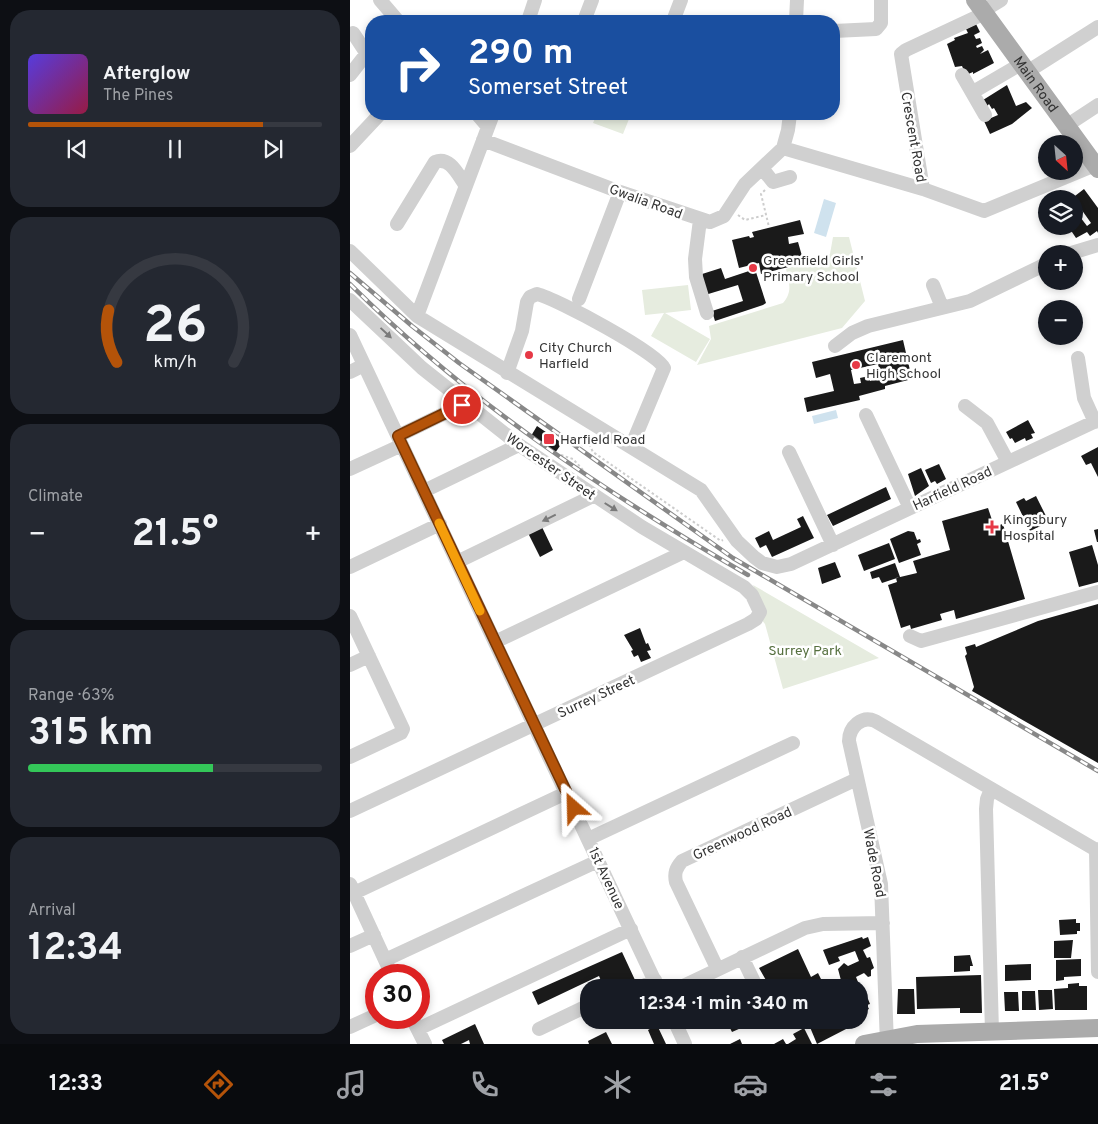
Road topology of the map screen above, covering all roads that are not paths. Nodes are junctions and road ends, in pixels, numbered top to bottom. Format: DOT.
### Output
graph roads {
  1 [pos="380,0"];
  2 [pos="536,0"];
  3 [pos="592,0"];
  4 [pos="681,0"];
  5 [pos="797,0"];
  6 [pos="881,0"];
  7 [pos="1001,0"];
  8 [pos="981,8"];
  9 [pos="391,15"];
  10 [pos="530,15"];
  11 [pos="586,15"];
  12 [pos="675,15"];
  13 [pos="796,15"];
  14 [pos="1098,27"];
  15 [pos="840,31"];
  16 [pos="352,33"];
  17 [pos="365,47"];
  18 [pos="365,55"];
  19 [pos="1024,68"];
  20 [pos="351,70"];
  21 [pos="962,76"];
  22 [pos="973,92"];
  23 [pos="1098,105"];
  24 [pos="985,115"];
  25 [pos="374,120"];
  26 [pos="789,120"];
  27 [pos="1066,126"];
  28 [pos="488,127"];
  29 [pos="350,146"];
  30 [pos="783,148"];
  31 [pos="1096,167"];
  32 [pos="762,168"];
  33 [pos="790,177"];
  34 [pos="466,186"];
  35 [pos="923,189"];
  36 [pos="620,192"];
  37 [pos="700,220"];
  38 [pos="397,224"];
  39 [pos="1098,245"];
  40 [pos="350,250"];
  41 [pos="1083,250"];
  42 [pos="1038,268"];
  43 [pos="933,286"];
  44 [pos="578,299"];
  45 [pos="350,300"];
  46 [pos="942,307"];
  47 [pos="707,312"];
  48 [pos="416,316"];
  49 [pos="350,335"];
  50 [pos="835,346"];
  51 [pos="1078,358"];
  52 [pos="364,365"];
  53 [pos="350,372"];
  54 [pos="507,373"];
  55 [pos="466,403"];
  56 [pos="965,406"];
  57 [pos="866,416"];
  58 [pos="1096,421"];
  59 [pos="400,440"];
  60 [pos="519,445"];
  61 [pos="631,447"];
  62 [pos="789,452"];
  63 [pos="1008,462"];
  64 [pos="350,469"];
  65 [pos="424,491"];
  66 [pos="593,496"];
  67 [pos="910,508"];
  68 [pos="440,524"];
  69 [pos="832,545"];
  70 [pos="684,552"];
  71 [pos="457,562"];
  72 [pos="350,567"];
  73 [pos="1098,592"];
  74 [pos="350,616"];
  75 [pos="758,616"];
  76 [pos="916,638"];
  77 [pos="495,642"];
  78 [pos="369,656"];
  79 [pos="350,665"];
  80 [pos="534,725"];
  81 [pos="792,743"];
  82 [pos="350,757"];
  83 [pos="857,779"];
  84 [pos="992,789"];
  85 [pos="566,793"];
  86 [pos="350,811"];
  87 [pos="588,839"];
  88 [pos="1097,850"];
  89 [pos="598,861"];
  90 [pos="352,888"];
  91 [pos="883,923"];
  92 [pos="631,928"];
  93 [pos="374,935"];
  94 [pos="350,946"];
  95 [pos="742,957"];
  96 [pos="385,960"];
  97 [pos="387,964"];
  98 [pos="717,968"];
  99 [pos="1098,972"];
  100 [pos="655,979"];
  101 [pos="696,979"];
  102 [pos="753,979"];
  103 [pos="580,1009"];
  104 [pos="430,1016"];
  105 [pos="365,1020"];
  106 [pos="350,1027"];
  107 [pos="1098,1028"];
  108 [pos="418,1029"];
  109 [pos="539,1029"];
  110 [pos="678,1029"];
  111 [pos="992,1032"];
  112 [pos="887,1041"];
  113 [pos="425,1044"];
  114 [pos="685,1044"];
  115 [pos="864,1044"];
  1 -- 9 [label="street"];
  2 -- 10 [label="street"];
  3 -- 11 [label="street"];
  4 -- 12 [label="street"];
  5 -- 13 [label="street"];
  6 -- 15 [label="street"];
  7 -- 8 [label="street"];
  8 -- 19 [label="main road, Main Road"];
  8 -- 35 [label="street, Crescent Road"];
  14 -- 19 [label="street"];
  16 -- 17 [label="street"];
  18 -- 20 [label="street"];
  19 -- 22 [label="street"];
  19 -- 27 [label="main road, Main Road"];
  21 -- 22 [label="street"];
  22 -- 24 [label="street"];
  23 -- 27 [label="street"];
  25 -- 29 [label="street"];
  26 -- 30 [label="street"];
  27 -- 31 [label="main road, Main Road"];
  28 -- 34 [label="street"];
  28 -- 36 [label="street, Gwalia Road"];
  30 -- 32 [label="street, Gwalia Road"];
  30 -- 35 [label="street"];
  31 -- 35 [label="street, Crescent Road"];
  32 -- 33 [label="street"];
  32 -- 37 [label="street, Gwalia Road"];
  34 -- 38 [label="street"];
  34 -- 48 [label="street"];
  36 -- 37 [label="street, Gwalia Road"];
  36 -- 44 [label="street"];
  37 -- 47 [label="street"];
  39 -- 41 [label="street"];
  40 -- 48 [label="street, Harfield Road"];
  42 -- 46 [label="street"];
  43 -- 46 [label="street"];
  45 -- 55 [label="street, Worcester Street, one-way"];
  46 -- 50 [label="street"];
  48 -- 54 [label="street, Harfield Road"];
  49 -- 52 [label="street, 1st Avenue"];
  51 -- 58 [label="street"];
  52 -- 53 [label="street"];
  52 -- 59 [label="street, 1st Avenue"];
  54 -- 61 [label="street, Harfield Road"];
  54 -- 61 [label="street"];
  55 -- 59 [label="street"];
  55 -- 60 [label="street, Worcester Street"];
  56 -- 63 [label="street"];
  57 -- 67 [label="street"];
  58 -- 63 [label="street, Harfield Road"];
  59 -- 64 [label="street"];
  59 -- 65 [label="street, 1st Avenue"];
  60 -- 65 [label="street"];
  60 -- 66 [label="street, Worcester Street"];
  61 -- 69 [label="street, Harfield Road"];
  62 -- 69 [label="street"];
  63 -- 67 [label="street, Harfield Road"];
  65 -- 68 [label="street, 1st Avenue"];
  66 -- 70 [label="street, Worcester Street, one-way"];
  66 -- 71 [label="street, one-way"];
  67 -- 69 [label="street, Harfield Road"];
  68 -- 71 [label="street, 1st Avenue"];
  68 -- 72 [label="street"];
  70 -- 75 [label="street, Worcester Street"];
  70 -- 77 [label="street"];
  71 -- 77 [label="street, 1st Avenue"];
  73 -- 76 [label="street"];
  74 -- 78 [label="street"];
  75 -- 80 [label="street, Surrey Street"];
  77 -- 80 [label="street, 1st Avenue"];
  78 -- 79 [label="street"];
  78 -- 82 [label="street"];
  80 -- 85 [label="street, 1st Avenue"];
  80 -- 86 [label="street, Surrey Street"];
  81 -- 87 [label="street"];
  83 -- 84 [label="street, Wade Road"];
  83 -- 91 [label="street, Wade Road"];
  83 -- 98 [label="street, Greenwood Road"];
  84 -- 88 [label="street"];
  84 -- 111 [label="street"];
  85 -- 87 [label="street, 1st Avenue"];
  85 -- 90 [label="street"];
  87 -- 89 [label="street, 1st Avenue"];
  88 -- 99 [label="street"];
  89 -- 92 [label="street, 1st Avenue"];
  89 -- 96 [label="street"];
  90 -- 93 [label="street"];
  91 -- 95 [label="street"];
  91 -- 112 [label="street, Wade Road"];
  92 -- 100 [label="street, 1st Avenue"];
  92 -- 104 [label="street"];
  93 -- 94 [label="street"];
  93 -- 96 [label="street"];
  95 -- 98 [label="street"];
  95 -- 102 [label="street"];
  96 -- 97 [label="street"];
  98 -- 101 [label="street"];
  103 -- 109 [label="street"];
  105 -- 106 [label="street"];
  107 -- 111 [label="main road"];
  108 -- 113 [label="street"];
  110 -- 114 [label="street"];
  111 -- 112 [label="main road"];
  112 -- 115 [label="main road"];
}
